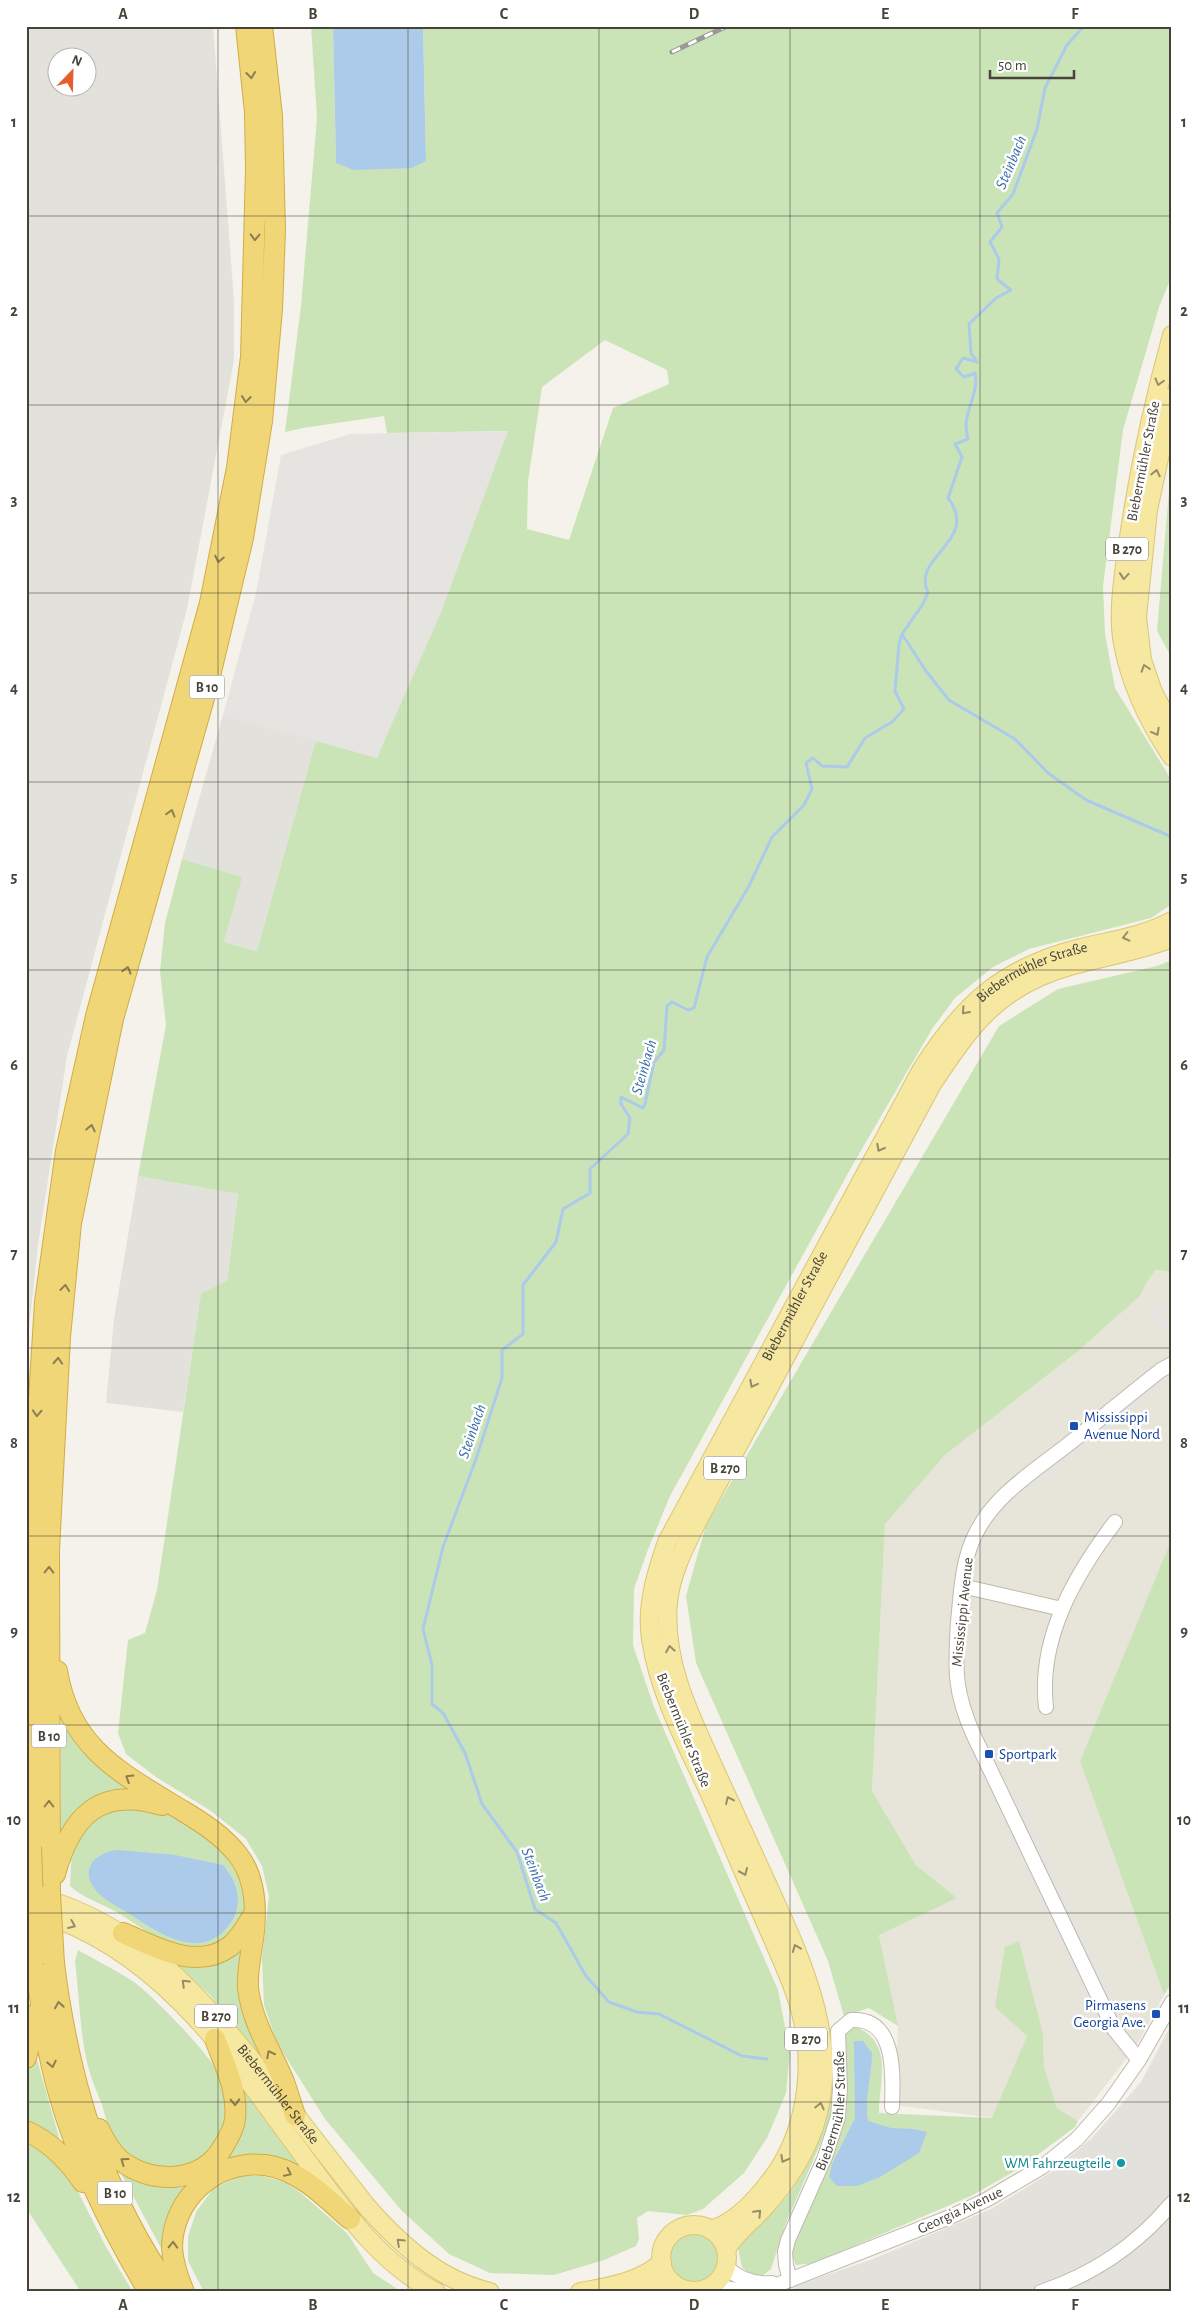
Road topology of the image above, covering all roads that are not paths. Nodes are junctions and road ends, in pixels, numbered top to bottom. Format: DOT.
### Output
graph roads {
  1 [pos="246,26"];
  2 [pos="262,26"];
  3 [pos="1172,335"];
  4 [pos="1172,397"];
  5 [pos="1172,728"];
  6 [pos="1172,757"];
  7 [pos="1172,921"];
  8 [pos="1172,938"];
  9 [pos="1172,1364"];
  10 [pos="1116,1522"];
  11 [pos="29,1572"];
  12 [pos="962,1586"];
  13 [pos="1062,1609"];
  14 [pos="48,1619"];
  15 [pos="1046,1707"];
  16 [pos="26,1745"];
  17 [pos="32,1765"];
  18 [pos="185,1812"];
  19 [pos="47,1852"];
  20 [pos="26,1894"];
  21 [pos="26,1909"];
  22 [pos="254,1914"];
  23 [pos="123,1933"];
  24 [pos="40,1998"];
  25 [pos="1172,2002"];
  26 [pos="215,2039"];
  27 [pos="26,2058"];
  28 [pos="1139,2060"];
  29 [pos="76,2087"];
  30 [pos="892,2107"];
  31 [pos="295,2115"];
  32 [pos="26,2130"];
  33 [pos="1172,2203"];
  34 [pos="350,2219"];
  35 [pos="108,2221"];
  36 [pos="710,2230"];
  37 [pos="726,2249"];
  38 [pos="662,2262"];
  39 [pos="726,2267"];
  40 [pos="790,2280"];
  41 [pos="672,2282"];
  42 [pos="713,2285"];
  43 [pos="149,2292"];
  44 [pos="172,2292"];
  45 [pos="184,2292"];
  46 [pos="436,2292"];
  47 [pos="490,2292"];
  48 [pos="580,2292"];
  49 [pos="634,2292"];
  50 [pos="745,2292"];
  51 [pos="759,2292"];
  52 [pos="1041,2292"];
  1 -- 11 [label="highway, B 10, one-way"];
  14 -- 2 [label="highway, B 10, one-way"];
  3 -- 6 [label="main road, Biebermühler Straße / B 270, one-way"];
  5 -- 4 [label="main road, B 270, one-way"];
  7 -- 36 [label="main road, Biebermühler Straße / B 270, one-way"];
  37 -- 8 [label="main road, B 270, one-way"];
  9 -- 12 [label="street, Mississippi Avenue"];
  10 -- 13 [label="street"];
  11 -- 17 [label="highway, B 10"];
  12 -- 13 [label="street"];
  12 -- 28 [label="street, Mississippi Avenue"];
  13 -- 15 [label="street"];
  18 -- 14 [label="highway, one-way"];
  19 -- 14 [label="highway, B 10, one-way"];
  16 -- 17 [label="highway"];
  17 -- 19 [label="highway, B 10"];
  18 -- 19 [label="highway"];
  18 -- 22 [label="highway"];
  19 -- 24 [label="highway, B 10, bridge"];
  29 -- 19 [label="highway, B 10, one-way, bridge"];
  20 -- 23 [label="main road, Biebermühler Straße / B 270"];
  21 -- 26 [label="main road, B 270, one-way"];
  22 -- 23 [label="highway"];
  31 -- 22 [label="highway, one-way"];
  31 -- 23 [label="main road, Biebermühler Straße / B 270, one-way"];
  24 -- 27 [label="highway"];
  24 -- 35 [label="highway, B 10, one-way"];
  25 -- 28 [label="street, Georgia Avenue"];
  26 -- 29 [label="highway, one-way"];
  26 -- 34 [label="main road, Biebermühler Straße / B 270"];
  28 -- 40 [label="street, Georgia Avenue"];
  29 -- 44 [label="highway, B 10"];
  30 -- 40 [label="street, Biebermühler Straße"];
  47 -- 31 [label="main road, Biebermühler Straße / B 270, one-way"];
  32 -- 35 [label="highway"];
  33 -- 52 [label="street"];
  45 -- 34 [label="highway, one-way"];
  34 -- 46 [label="main road, B 270"];
  35 -- 43 [label="highway, B 10"];
  36 -- 37 [label="main road"];
  36 -- 38 [label="main road"];
  37 -- 39 [label="main road"];
  38 -- 41 [label="main road"];
  38 -- 48 [label="main road"];
  39 -- 40 [label="street, Georgia Avenue"];
  39 -- 42 [label="main road"];
  40 -- 51 [label="street, Georgia Avenue"];
  41 -- 42 [label="main road"];
  41 -- 49 [label="main road"];
  42 -- 50 [label="street"];
}
